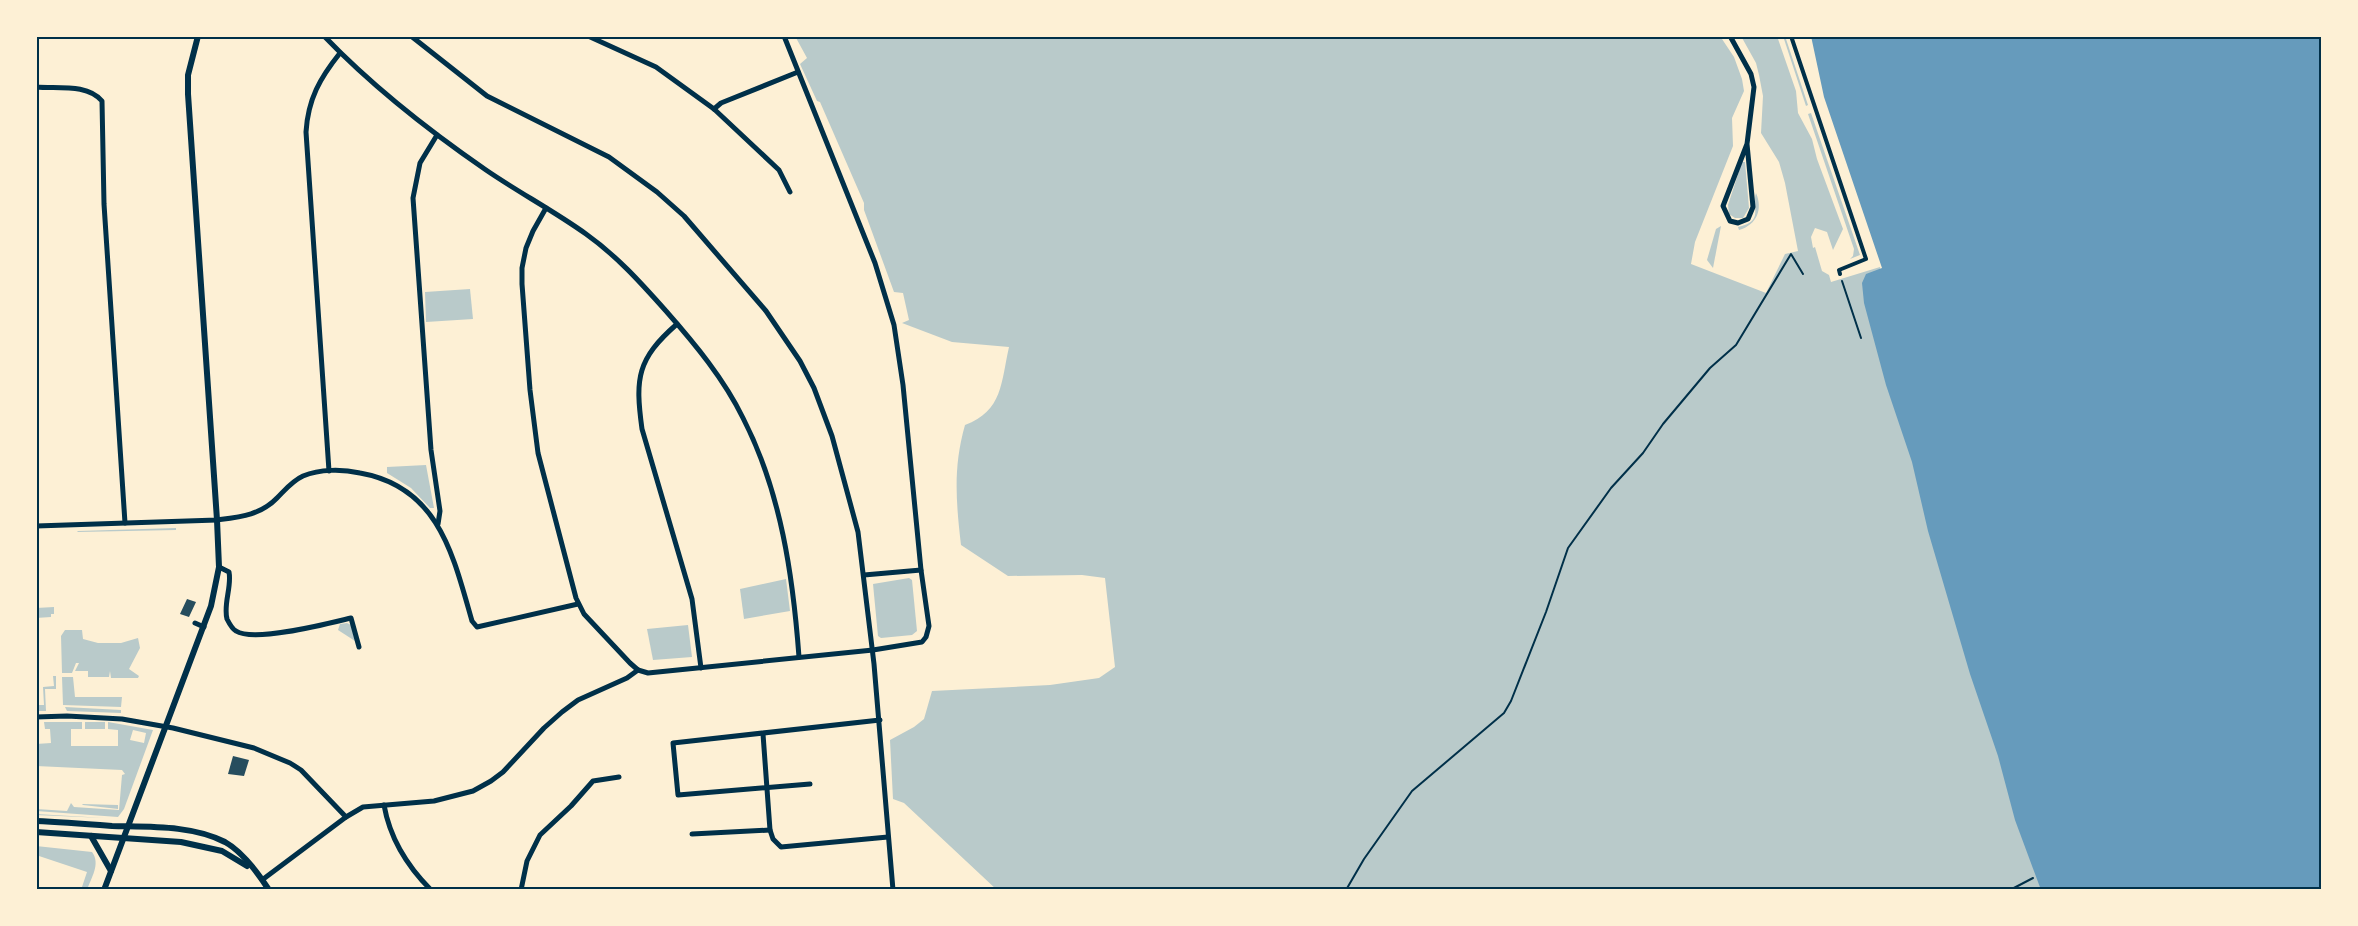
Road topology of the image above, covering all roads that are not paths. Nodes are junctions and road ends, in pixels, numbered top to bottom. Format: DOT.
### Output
graph roads {
  1 [pos="198,36"];
  2 [pos="324,36"];
  3 [pos="411,36"];
  4 [pos="588,36"];
  5 [pos="784,36"];
  6 [pos="1730,36"];
  7 [pos="1791,36"];
  8 [pos="340,53"];
  9 [pos="798,72"];
  10 [pos="36,87"];
  11 [pos="714,109"];
  12 [pos="437,135"];
  13 [pos="1747,144"];
  14 [pos="790,192"];
  15 [pos="546,208"];
  16 [pos="1840,275"];
  17 [pos="677,324"];
  18 [pos="329,471"];
  19 [pos="218,520"];
  20 [pos="125,523"];
  21 [pos="438,524"];
  22 [pos="36,526"];
  23 [pos="219,566"];
  24 [pos="921,570"];
  25 [pos="864,575"];
  26 [pos="578,604"];
  27 [pos="195,623"];
  28 [pos="204,627"];
  29 [pos="359,647"];
  30 [pos="873,650"];
  31 [pos="799,658"];
  32 [pos="701,668"];
  33 [pos="638,670"];
  34 [pos="36,717"];
  35 [pos="880,720"];
  36 [pos="167,727"];
  37 [pos="763,734"];
  38 [pos="619,777"];
  39 [pos="810,784"];
  40 [pos="768,787"];
  41 [pos="384,805"];
  42 [pos="346,817"];
  43 [pos="36,821"];
  44 [pos="128,826"];
  45 [pos="770,830"];
  46 [pos="36,832"];
  47 [pos="692,834"];
  48 [pos="91,836"];
  49 [pos="888,837"];
  50 [pos="124,838"];
  51 [pos="253,869"];
  52 [pos="111,870"];
  53 [pos="262,880"];
  54 [pos="104,890"];
  55 [pos="269,890"];
  56 [pos="431,890"];
  57 [pos="520,890"];
  58 [pos="893,890"];
  1 -- 19 [label="street"];
  2 -- 8 [label="street"];
  3 -- 25 [label="street"];
  4 -- 11 [label="street"];
  5 -- 9 [label="street"];
  6 -- 13 [label="street"];
  7 -- 16 [label="street"];
  8 -- 12 [label="street"];
  8 -- 18 [label="street"];
  9 -- 11 [label="street"];
  9 -- 24 [label="street"];
  10 -- 20 [label="street"];
  11 -- 14 [label="street"];
  12 -- 15 [label="street"];
  12 -- 21 [label="street"];
  13 -- 13 [label="street"];
  15 -- 17 [label="street"];
  15 -- 26 [label="street"];
  17 -- 31 [label="street"];
  17 -- 32 [label="street"];
  18 -- 19 [label="street"];
  18 -- 21 [label="street"];
  19 -- 20 [label="street"];
  19 -- 23 [label="street"];
  20 -- 22 [label="street"];
  21 -- 26 [label="street"];
  23 -- 28 [label="street"];
  23 -- 29 [label="street"];
  24 -- 25 [label="street"];
  24 -- 30 [label="street"];
  25 -- 30 [label="street"];
  26 -- 33 [label="street"];
  27 -- 28 [label="street"];
  28 -- 36 [label="street"];
  30 -- 31 [label="street"];
  30 -- 35 [label="street"];
  31 -- 32 [label="street"];
  32 -- 33 [label="street"];
  33 -- 41 [label="street"];
  34 -- 36 [label="street"];
  35 -- 37 [label="street"];
  35 -- 49 [label="street"];
  36 -- 42 [label="street"];
  36 -- 44 [label="street"];
  37 -- 40 [label="street"];
  37 -- 40 [label="street"];
  38 -- 57 [label="street"];
  39 -- 40 [label="street"];
  40 -- 45 [label="street"];
  41 -- 42 [label="street"];
  41 -- 56 [label="street"];
  42 -- 53 [label="street"];
  43 -- 44 [label="street"];
  44 -- 50 [label="street"];
  44 -- 51 [label="street"];
  45 -- 47 [label="street"];
  45 -- 49 [label="street"];
  46 -- 48 [label="street"];
  48 -- 50 [label="street"];
  48 -- 52 [label="street"];
  49 -- 58 [label="street"];
  50 -- 51 [label="street"];
  50 -- 52 [label="street"];
  51 -- 53 [label="street"];
  52 -- 54 [label="street"];
  53 -- 55 [label="street"];
}
